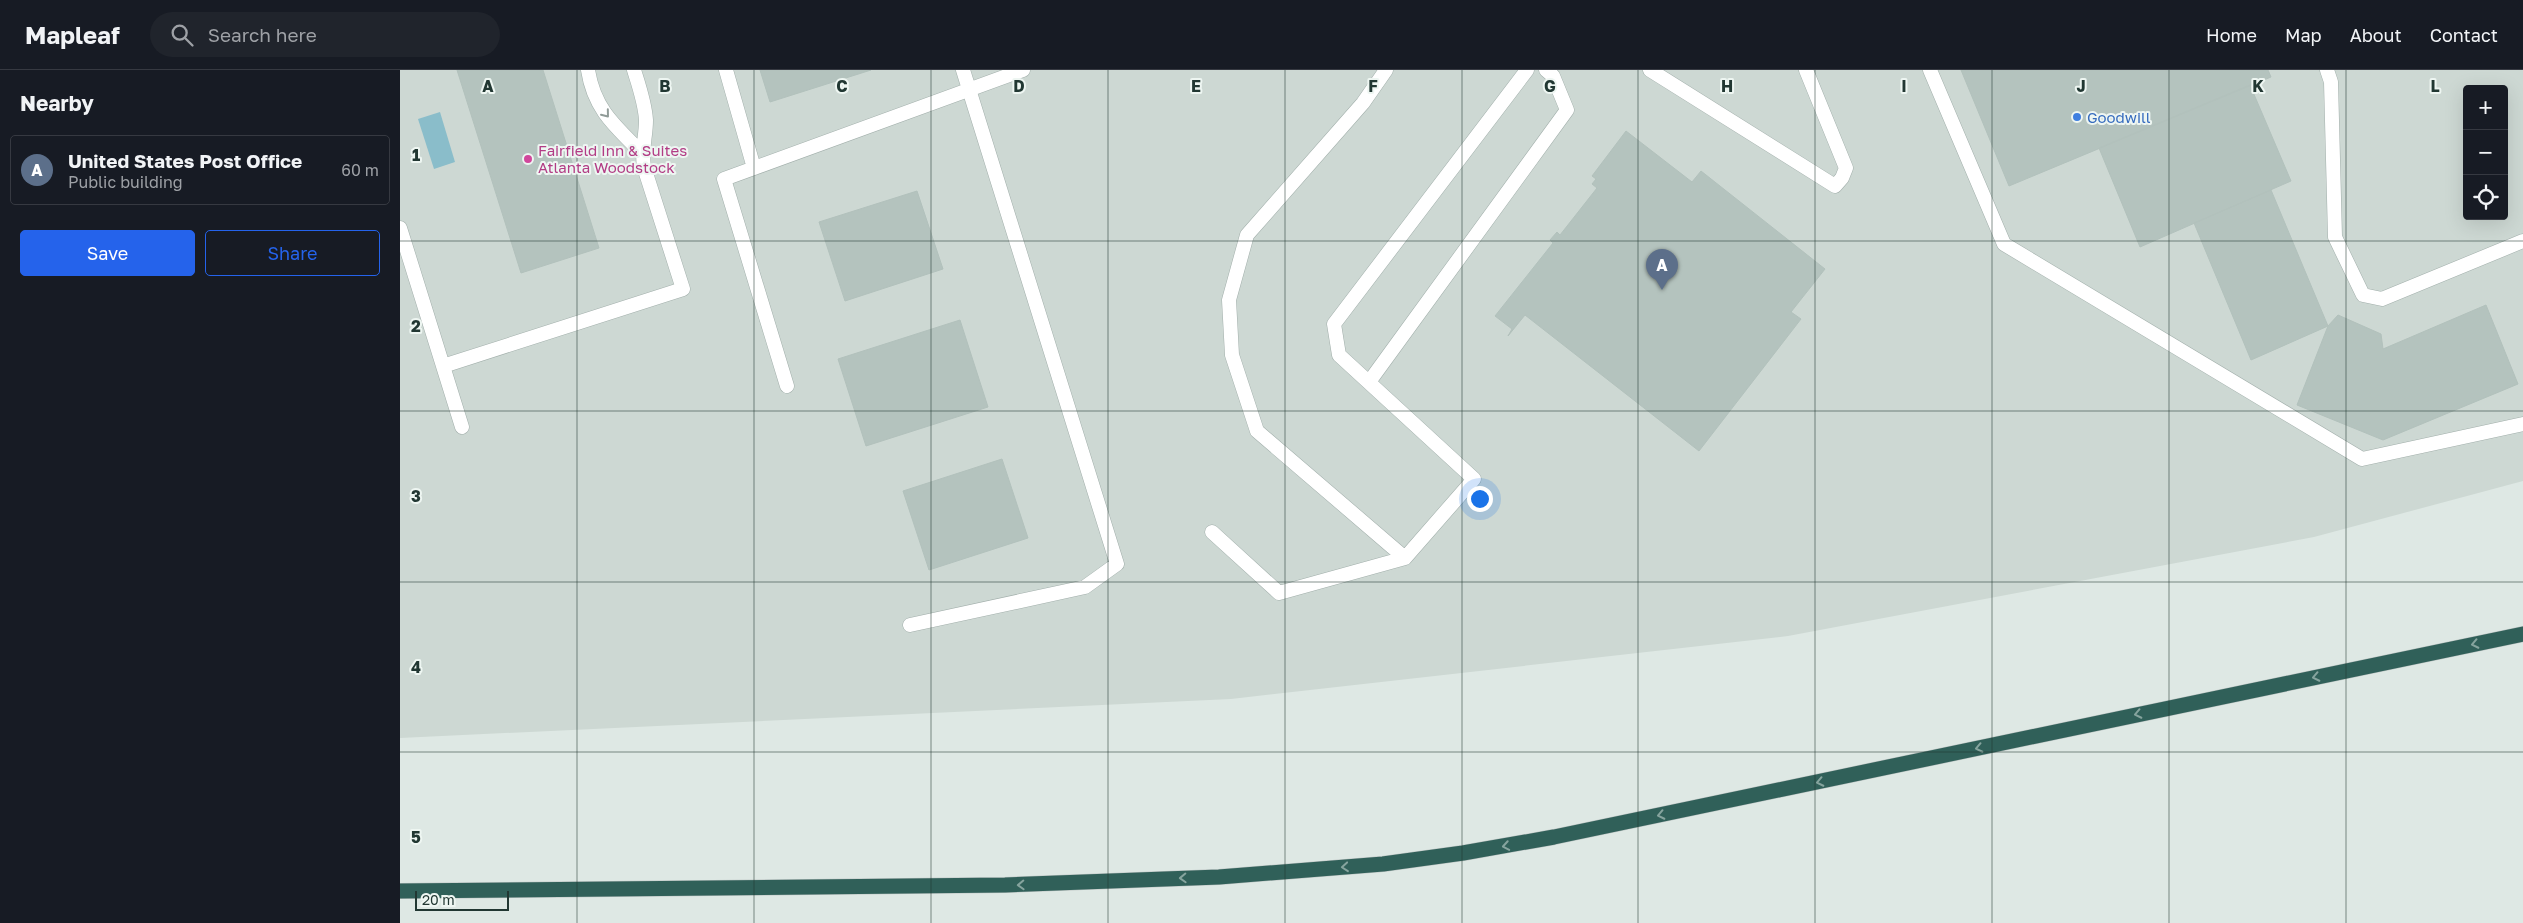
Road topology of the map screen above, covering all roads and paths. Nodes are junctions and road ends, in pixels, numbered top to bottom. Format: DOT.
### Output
graph roads {
  1 [pos="588,70"];
  2 [pos="634,70"];
  3 [pos="726,70"];
  4 [pos="963,70"];
  5 [pos="1023,70"];
  6 [pos="1386,70"];
  7 [pos="1527,70"];
  8 [pos="1546,70"];
  9 [pos="1650,70"];
  10 [pos="1806,70"];
  11 [pos="1930,70"];
  12 [pos="2327,70"];
  13 [pos="968,90"];
  14 [pos="642,153"];
  15 [pos="754,168"];
  16 [pos="400,228"];
  17 [pos="2523,241"];
  18 [pos="443,366"];
  19 [pos="1369,382"];
  20 [pos="787,386"];
  21 [pos="2523,424"];
  22 [pos="462,427"];
  23 [pos="1212,532"];
  24 [pos="1404,558"];
  25 [pos="910,625"];
  26 [pos="2523,634"];
  27 [pos="400,891"];
  1 -- 14 [label="lane, one-way"];
  2 -- 14 [label="lane"];
  3 -- 15 [label="lane"];
  4 -- 13 [label="lane"];
  5 -- 13 [label="lane"];
  6 -- 24 [label="lane"];
  7 -- 19 [label="lane"];
  8 -- 19 [label="lane"];
  9 -- 10 [label="lane"];
  11 -- 21 [label="lane"];
  12 -- 17 [label="lane"];
  13 -- 15 [label="lane"];
  13 -- 25 [label="lane"];
  14 -- 18 [label="lane"];
  15 -- 20 [label="lane"];
  16 -- 18 [label="lane"];
  18 -- 22 [label="lane"];
  19 -- 24 [label="lane"];
  23 -- 24 [label="lane"];
  26 -- 27 [label="highway, one-way"];
}
